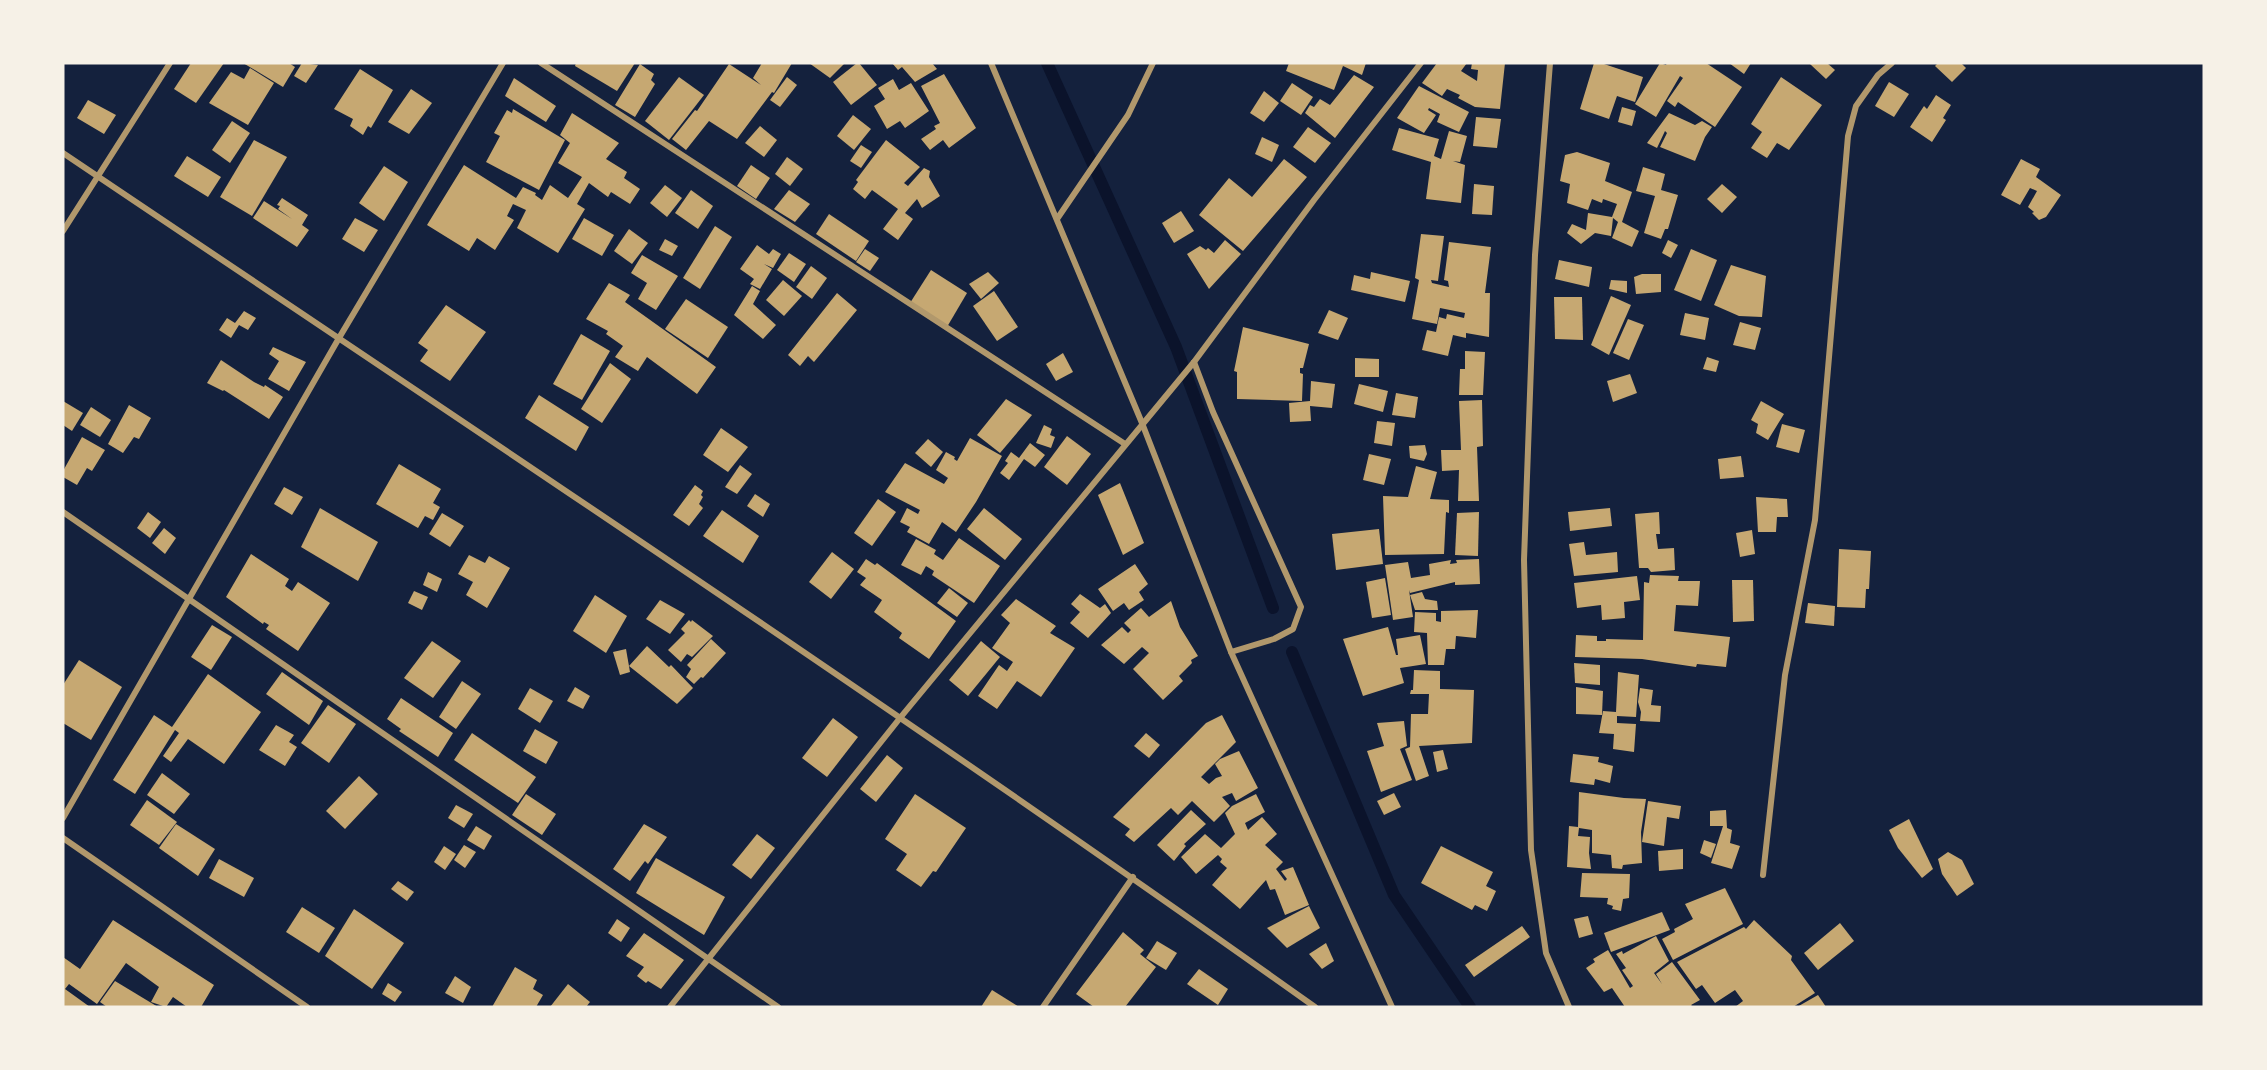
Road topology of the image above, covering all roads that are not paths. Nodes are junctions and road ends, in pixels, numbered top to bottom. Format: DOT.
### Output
graph roads {
  1 [pos="170,63"];
  2 [pos="502,63"];
  3 [pos="541,63"];
  4 [pos="984,63"];
  5 [pos="991,63"];
  6 [pos="1154,63"];
  7 [pos="1421,63"];
  8 [pos="1550,63"];
  9 [pos="1892,63"];
  10 [pos="996,74"];
  11 [pos="63,153"];
  12 [pos="98,176"];
  13 [pos="1057,219"];
  14 [pos="63,231"];
  15 [pos="339,338"];
  16 [pos="1194,362"];
  17 [pos="1142,423"];
  18 [pos="1125,444"];
  19 [pos="63,512"];
  20 [pos="188,599"];
  21 [pos="1231,652"];
  22 [pos="900,718"];
  23 [pos="63,818"];
  24 [pos="63,838"];
  25 [pos="1762,875"];
  26 [pos="1133,877"];
  27 [pos="708,958"];
  28 [pos="307,1007"];
  29 [pos="670,1007"];
  30 [pos="778,1007"];
  31 [pos="1043,1007"];
  32 [pos="1315,1007"];
  33 [pos="1392,1007"];
  34 [pos="1569,1007"];
  1 -- 12 [label="street"];
  2 -- 15 [label="street"];
  3 -- 18 [label="street"];
  4 -- 10 [label="street"];
  5 -- 10 [label="street"];
  6 -- 13 [label="street"];
  7 -- 16 [label="street"];
  8 -- 34 [label="street"];
  9 -- 25 [label="street"];
  10 -- 13 [label="street"];
  11 -- 12 [label="street"];
  12 -- 14 [label="street"];
  12 -- 15 [label="street"];
  13 -- 17 [label="street"];
  15 -- 20 [label="street"];
  15 -- 22 [label="street"];
  16 -- 17 [label="street"];
  16 -- 21 [label="street"];
  17 -- 18 [label="street"];
  17 -- 21 [label="street"];
  18 -- 22 [label="street"];
  19 -- 20 [label="street"];
  20 -- 23 [label="street"];
  20 -- 27 [label="street"];
  21 -- 33 [label="street"];
  22 -- 26 [label="street"];
  22 -- 27 [label="street"];
  24 -- 28 [label="street"];
  26 -- 31 [label="street"];
  26 -- 32 [label="street"];
  27 -- 29 [label="street"];
  27 -- 30 [label="street"];
}
